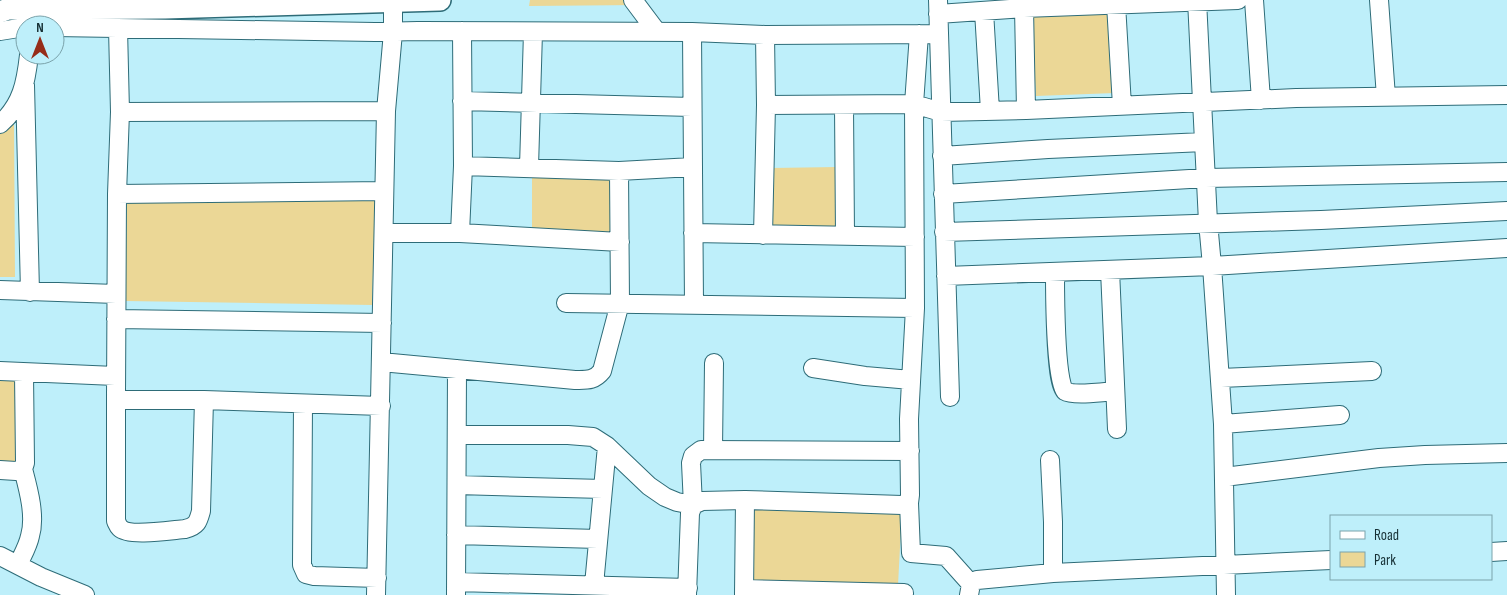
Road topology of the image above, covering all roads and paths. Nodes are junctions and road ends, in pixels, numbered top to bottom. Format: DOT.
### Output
graph roads {
  1 [pos="440,0"];
  2 [pos="633,0"];
  3 [pos="1238,0"];
  4 [pos="1254,0"];
  5 [pos="1379,0"];
  6 [pos="393,1"];
  7 [pos="1197,1"];
  8 [pos="166,4"];
  9 [pos="1116,4"];
  10 [pos="96,5"];
  11 [pos="938,7"];
  12 [pos="1024,8"];
  13 [pos="984,11"];
  14 [pos="17,14"];
  15 [pos="65,27"];
  16 [pos="118,28"];
  17 [pos="0,31"];
  18 [pos="462,31"];
  19 [pos="392,32"];
  20 [pos="533,32"];
  21 [pos="657,32"];
  22 [pos="692,32"];
  23 [pos="919,34"];
  24 [pos="939,34"];
  25 [pos="765,35"];
  26 [pos="28,65"];
  27 [pos="25,85"];
  28 [pos="1507,95"];
  29 [pos="1386,97"];
  30 [pos="1260,100"];
  31 [pos="462,101"];
  32 [pos="531,103"];
  33 [pos="1202,103"];
  34 [pos="914,104"];
  35 [pos="766,105"];
  36 [pos="844,106"];
  37 [pos="1122,106"];
  38 [pos="692,107"];
  39 [pos="1026,110"];
  40 [pos="386,111"];
  41 [pos="990,111"];
  42 [pos="120,112"];
  43 [pos="941,112"];
  44 [pos="0,124"];
  45 [pos="1204,142"];
  46 [pos="942,156"];
  47 [pos="463,166"];
  48 [pos="529,167"];
  49 [pos="693,167"];
  50 [pos="619,171"];
  51 [pos="1507,172"];
  52 [pos="1206,178"];
  53 [pos="384,191"];
  54 [pos="117,194"];
  55 [pos="943,194"];
  56 [pos="1507,211"];
  57 [pos="1208,222"];
  58 [pos="944,232"];
  59 [pos="384,233"];
  60 [pos="460,233"];
  61 [pos="693,233"];
  62 [pos="763,235"];
  63 [pos="844,236"];
  64 [pos="915,237"];
  65 [pos="620,242"];
  66 [pos="1507,248"];
  67 [pos="1212,266"];
  68 [pos="1110,270"];
  69 [pos="1055,272"];
  70 [pos="946,276"];
  71 [pos="0,290"];
  72 [pos="30,292"];
  73 [pos="116,294"];
  74 [pos="566,303"];
  75 [pos="620,303"];
  76 [pos="694,304"];
  77 [pos="915,308"];
  78 [pos="116,319"];
  79 [pos="382,323"];
  80 [pos="381,362"];
  81 [pos="714,364"];
  82 [pos="812,368"];
  83 [pos="457,369"];
  84 [pos="0,371"];
  85 [pos="1372,371"];
  86 [pos="24,373"];
  87 [pos="115,376"];
  88 [pos="1221,378"];
  89 [pos="911,385"];
  90 [pos="1115,392"];
  91 [pos="116,397"];
  92 [pos="950,397"];
  93 [pos="204,400"];
  94 [pos="303,404"];
  95 [pos="381,406"];
  96 [pos="1340,415"];
  97 [pos="1117,429"];
  98 [pos="1223,430"];
  99 [pos="457,435"];
  100 [pos="607,446"];
  101 [pos="713,450"];
  102 [pos="910,451"];
  103 [pos="1507,453"];
  104 [pos="1050,460"];
  105 [pos="23,469"];
  106 [pos="0,470"];
  107 [pos="1224,472"];
  108 [pos="457,485"];
  109 [pos="603,489"];
  110 [pos="745,500"];
  111 [pos="909,503"];
  112 [pos="693,505"];
  113 [pos="456,535"];
  114 [pos="598,539"];
  115 [pos="1507,551"];
  116 [pos="1492,552"];
  117 [pos="0,556"];
  118 [pos="1330,560"];
  119 [pos="18,565"];
  120 [pos="1224,566"];
  121 [pos="1053,573"];
  122 [pos="376,586"];
  123 [pos="594,586"];
  124 [pos="456,588"];
  125 [pos="970,590"];
  126 [pos="688,591"];
  127 [pos="744,592"];
  128 [pos="904,593"];
  129 [pos="85,595"];
  130 [pos="1226,595"];
  1 -- 6 [label="main road"];
  2 -- 21 [label="street"];
  3 -- 7 [label="street"];
  4 -- 30 [label="street"];
  5 -- 29 [label="street"];
  6 -- 8 [label="main road"];
  6 -- 19 [label="street"];
  7 -- 9 [label="street"];
  7 -- 33 [label="street"];
  8 -- 10 [label="main road"];
  9 -- 12 [label="street"];
  9 -- 37 [label="street"];
  10 -- 14 [label="main road"];
  11 -- 13 [label="street"];
  11 -- 24 [label="street"];
  12 -- 13 [label="street"];
  12 -- 39 [label="street"];
  13 -- 41 [label="street"];
  14 -- 17 [label="street"];
  15 -- 16 [label="street"];
  16 -- 19 [label="street"];
  16 -- 42 [label="street"];
  18 -- 19 [label="street"];
  18 -- 20 [label="street"];
  18 -- 31 [label="street"];
  19 -- 40 [label="street"];
  20 -- 21 [label="street"];
  20 -- 32 [label="street"];
  21 -- 22 [label="street"];
  22 -- 25 [label="street"];
  22 -- 38 [label="street"];
  23 -- 24 [label="street"];
  23 -- 25 [label="street"];
  23 -- 34 [label="street"];
  24 -- 43 [label="street"];
  25 -- 35 [label="street"];
  26 -- 27 [label="street"];
  27 -- 44 [label="street"];
  27 -- 72 [label="street"];
  28 -- 29 [label="street"];
  29 -- 30 [label="street"];
  30 -- 33 [label="street"];
  31 -- 32 [label="street"];
  31 -- 47 [label="street"];
  32 -- 38 [label="street"];
  32 -- 48 [label="street"];
  33 -- 37 [label="street"];
  33 -- 45 [label="street"];
  34 -- 36 [label="street"];
  34 -- 43 [label="street"];
  34 -- 64 [label="street"];
  35 -- 36 [label="street"];
  35 -- 62 [label="street"];
  36 -- 63 [label="street"];
  37 -- 39 [label="street"];
  38 -- 49 [label="street"];
  39 -- 41 [label="street"];
  40 -- 42 [label="street"];
  40 -- 53 [label="street"];
  41 -- 43 [label="street"];
  42 -- 54 [label="street"];
  43 -- 46 [label="street"];
  45 -- 46 [label="street"];
  45 -- 52 [label="street"];
  46 -- 55 [label="street"];
  47 -- 48 [label="street"];
  47 -- 60 [label="street"];
  48 -- 50 [label="street"];
  49 -- 50 [label="street"];
  49 -- 61 [label="street"];
  50 -- 65 [label="street"];
  51 -- 52 [label="street"];
  52 -- 55 [label="street"];
  52 -- 57 [label="street"];
  53 -- 54 [label="street"];
  53 -- 59 [label="street"];
  54 -- 73 [label="street"];
  55 -- 58 [label="street"];
  56 -- 57 [label="street"];
  57 -- 58 [label="street"];
  57 -- 67 [label="street"];
  58 -- 70 [label="street"];
  59 -- 60 [label="street"];
  59 -- 79 [label="street"];
  60 -- 65 [label="street"];
  61 -- 62 [label="street"];
  61 -- 76 [label="street"];
  62 -- 63 [label="street"];
  63 -- 64 [label="street"];
  64 -- 77 [label="street"];
  65 -- 75 [label="street"];
  66 -- 67 [label="street"];
  67 -- 68 [label="street"];
  67 -- 88 [label="street"];
  68 -- 69 [label="street"];
  68 -- 90 [label="street"];
  69 -- 70 [label="street"];
  69 -- 90 [label="street"];
  70 -- 92 [label="street"];
  71 -- 72 [label="street"];
  72 -- 73 [label="street"];
  73 -- 78 [label="street"];
  74 -- 75 [label="street"];
  75 -- 76 [label="street"];
  75 -- 83 [label="street"];
  76 -- 77 [label="street"];
  77 -- 89 [label="street"];
  78 -- 79 [label="street"];
  78 -- 87 [label="street"];
  79 -- 80 [label="street"];
  80 -- 83 [label="street"];
  80 -- 95 [label="street"];
  81 -- 101 [label="street"];
  82 -- 89 [label="street"];
  83 -- 99 [label="street"];
  84 -- 86 [label="street"];
  85 -- 88 [label="street"];
  86 -- 87 [label="street"];
  86 -- 105 [label="street"];
  87 -- 91 [label="street"];
  88 -- 98 [label="street"];
  89 -- 102 [label="street"];
  90 -- 97 [label="street"];
  91 -- 93 [label="street"];
  91 -- 93 [label="street"];
  93 -- 94 [label="street"];
  94 -- 95 [label="street"];
  94 -- 122 [label="street"];
  95 -- 122 [label="street"];
  96 -- 98 [label="street"];
  98 -- 107 [label="street"];
  99 -- 100 [label="street"];
  99 -- 108 [label="street"];
  100 -- 109 [label="street"];
  100 -- 112 [label="street"];
  101 -- 102 [label="street"];
  101 -- 112 [label="street"];
  102 -- 111 [label="street"];
  103 -- 107 [label="street"];
  104 -- 121 [label="street"];
  105 -- 106 [label="street"];
  105 -- 119 [label="street"];
  107 -- 120 [label="street"];
  108 -- 109 [label="street"];
  108 -- 113 [label="street"];
  109 -- 114 [label="street"];
  110 -- 111 [label="street"];
  110 -- 112 [label="street"];
  110 -- 127 [label="street"];
  111 -- 125 [label="street"];
  112 -- 126 [label="street"];
  113 -- 114 [label="street"];
  113 -- 124 [label="street"];
  114 -- 123 [label="street"];
  115 -- 116 [label="street"];
  117 -- 119 [label="street"];
  118 -- 120 [label="street"];
  119 -- 129 [label="street"];
  120 -- 121 [label="street"];
  120 -- 130 [label="street"];
  121 -- 125 [label="street"];
  123 -- 124 [label="street"];
  123 -- 126 [label="street"];
  127 -- 128 [label="street"];
}
